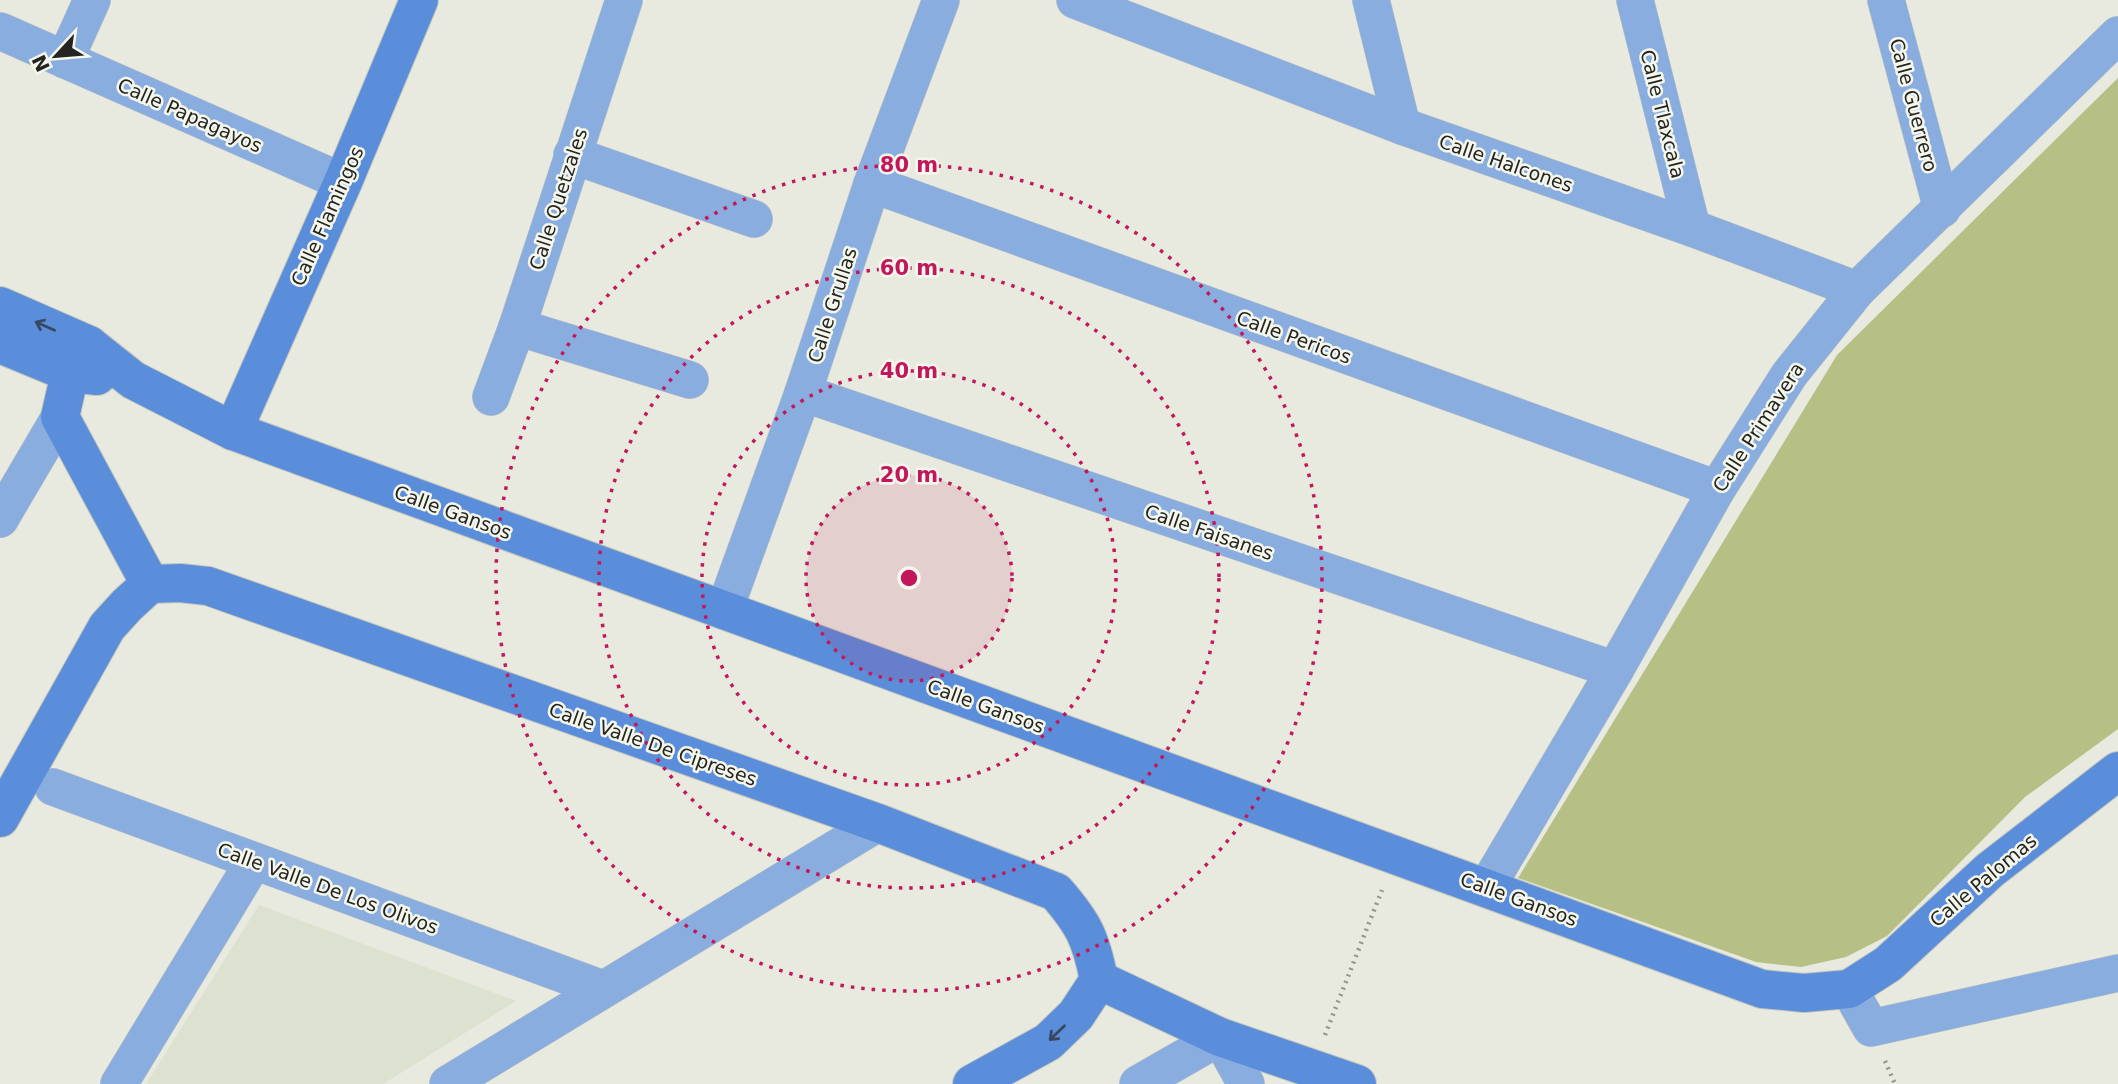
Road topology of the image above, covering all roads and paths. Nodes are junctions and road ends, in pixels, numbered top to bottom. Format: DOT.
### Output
graph roads {
  1 [pos="92,0"];
  2 [pos="419,0"];
  3 [pos="624,0"];
  4 [pos="941,0"];
  5 [pos="1075,0"];
  6 [pos="1371,0"];
  7 [pos="1635,0"];
  8 [pos="1886,0"];
  9 [pos="1151,16"];
  10 [pos="0,31"];
  11 [pos="2118,35"];
  12 [pos="65,60"];
  13 [pos="1402,126"];
  14 [pos="572,155"];
  15 [pos="342,182"];
  16 [pos="872,184"];
  17 [pos="1942,209"];
  18 [pos="754,219"];
  19 [pos="1692,228"];
  20 [pos="1857,290"];
  21 [pos="0,306"];
  22 [pos="517,327"];
  23 [pos="0,344"];
  24 [pos="80,359"];
  25 [pos="690,380"];
  26 [pos="803,393"];
  27 [pos="491,397"];
  28 [pos="60,417"];
  29 [pos="233,431"];
  30 [pos="1717,489"];
  31 [pos="0,519"];
  32 [pos="150,584"];
  33 [pos="724,611"];
  34 [pos="1615,670"];
  35 [pos="2118,771"];
  36 [pos="53,787"];
  37 [pos="0,818"];
  38 [pos="878,823"];
  39 [pos="1396,854"];
  40 [pos="254,861"];
  41 [pos="1487,887"];
  42 [pos="2118,973"];
  43 [pos="1099,980"];
  44 [pos="603,989"];
  45 [pos="1850,989"];
  46 [pos="1220,1037"];
  47 [pos="1312,1068"];
  48 [pos="119,1084"];
  49 [pos="448,1084"];
  50 [pos="972,1084"];
  51 [pos="1138,1084"];
  52 [pos="1246,1084"];
  53 [pos="1357,1084"];
  1 -- 12 [label="street"];
  2 -- 15 [label="street, Calle Flamingos"];
  3 -- 14 [label="street, Calle Quetzales"];
  4 -- 16 [label="street, Calle Grullas"];
  5 -- 9 [label="street, Calle Halcones"];
  6 -- 13 [label="street"];
  7 -- 19 [label="street, Calle Tlaxcala"];
  8 -- 17 [label="street, Calle Guerrero"];
  9 -- 13 [label="street, Calle Halcones"];
  10 -- 12 [label="street, Calle Papagayos"];
  11 -- 17 [label="street, Calle Primavera"];
  12 -- 15 [label="street, Calle Papagayos"];
  13 -- 19 [label="street, Calle Halcones"];
  14 -- 18 [label="street"];
  14 -- 22 [label="street, Calle Quetzales"];
  15 -- 29 [label="street, Calle Flamingos"];
  16 -- 26 [label="street, Calle Grullas"];
  16 -- 30 [label="street, Calle Pericos"];
  17 -- 20 [label="street, Calle Primavera"];
  19 -- 20 [label="street, Calle Halcones"];
  20 -- 30 [label="street, Calle Primavera"];
  24 -- 21 [label="street, one-way"];
  22 -- 25 [label="street"];
  22 -- 27 [label="street, Calle Quetzales"];
  23 -- 24 [label="street"];
  24 -- 28 [label="street"];
  24 -- 29 [label="street, Calle Gansos"];
  26 -- 33 [label="street, Calle Grullas"];
  26 -- 34 [label="street, Calle Faisanes"];
  28 -- 31 [label="street"];
  28 -- 32 [label="street"];
  29 -- 33 [label="street, Calle Gansos"];
  30 -- 34 [label="street, Calle Primavera"];
  32 -- 37 [label="street"];
  32 -- 38 [label="street, Calle Valle De Cipreses"];
  33 -- 39 [label="street, Calle Gansos"];
  34 -- 41 [label="street, Calle Primavera"];
  35 -- 45 [label="street, Calle Palomas"];
  36 -- 40 [label="street, Calle Valle De Los Olivos"];
  38 -- 43 [label="street, Calle Valle De Cipreses"];
  38 -- 44 [label="street"];
  39 -- 41 [label="street, Calle Gansos"];
  39 -- 47 [label="path"];
  40 -- 44 [label="street, Calle Valle De Los Olivos"];
  40 -- 48 [label="street"];
  41 -- 45 [label="street, Calle Gansos"];
  42 -- 45 [label="street"];
  43 -- 46 [label="street"];
  43 -- 50 [label="street, one-way"];
  44 -- 49 [label="street"];
  46 -- 47 [label="street"];
  46 -- 51 [label="street"];
  46 -- 52 [label="street"];
  47 -- 53 [label="street"];
}
